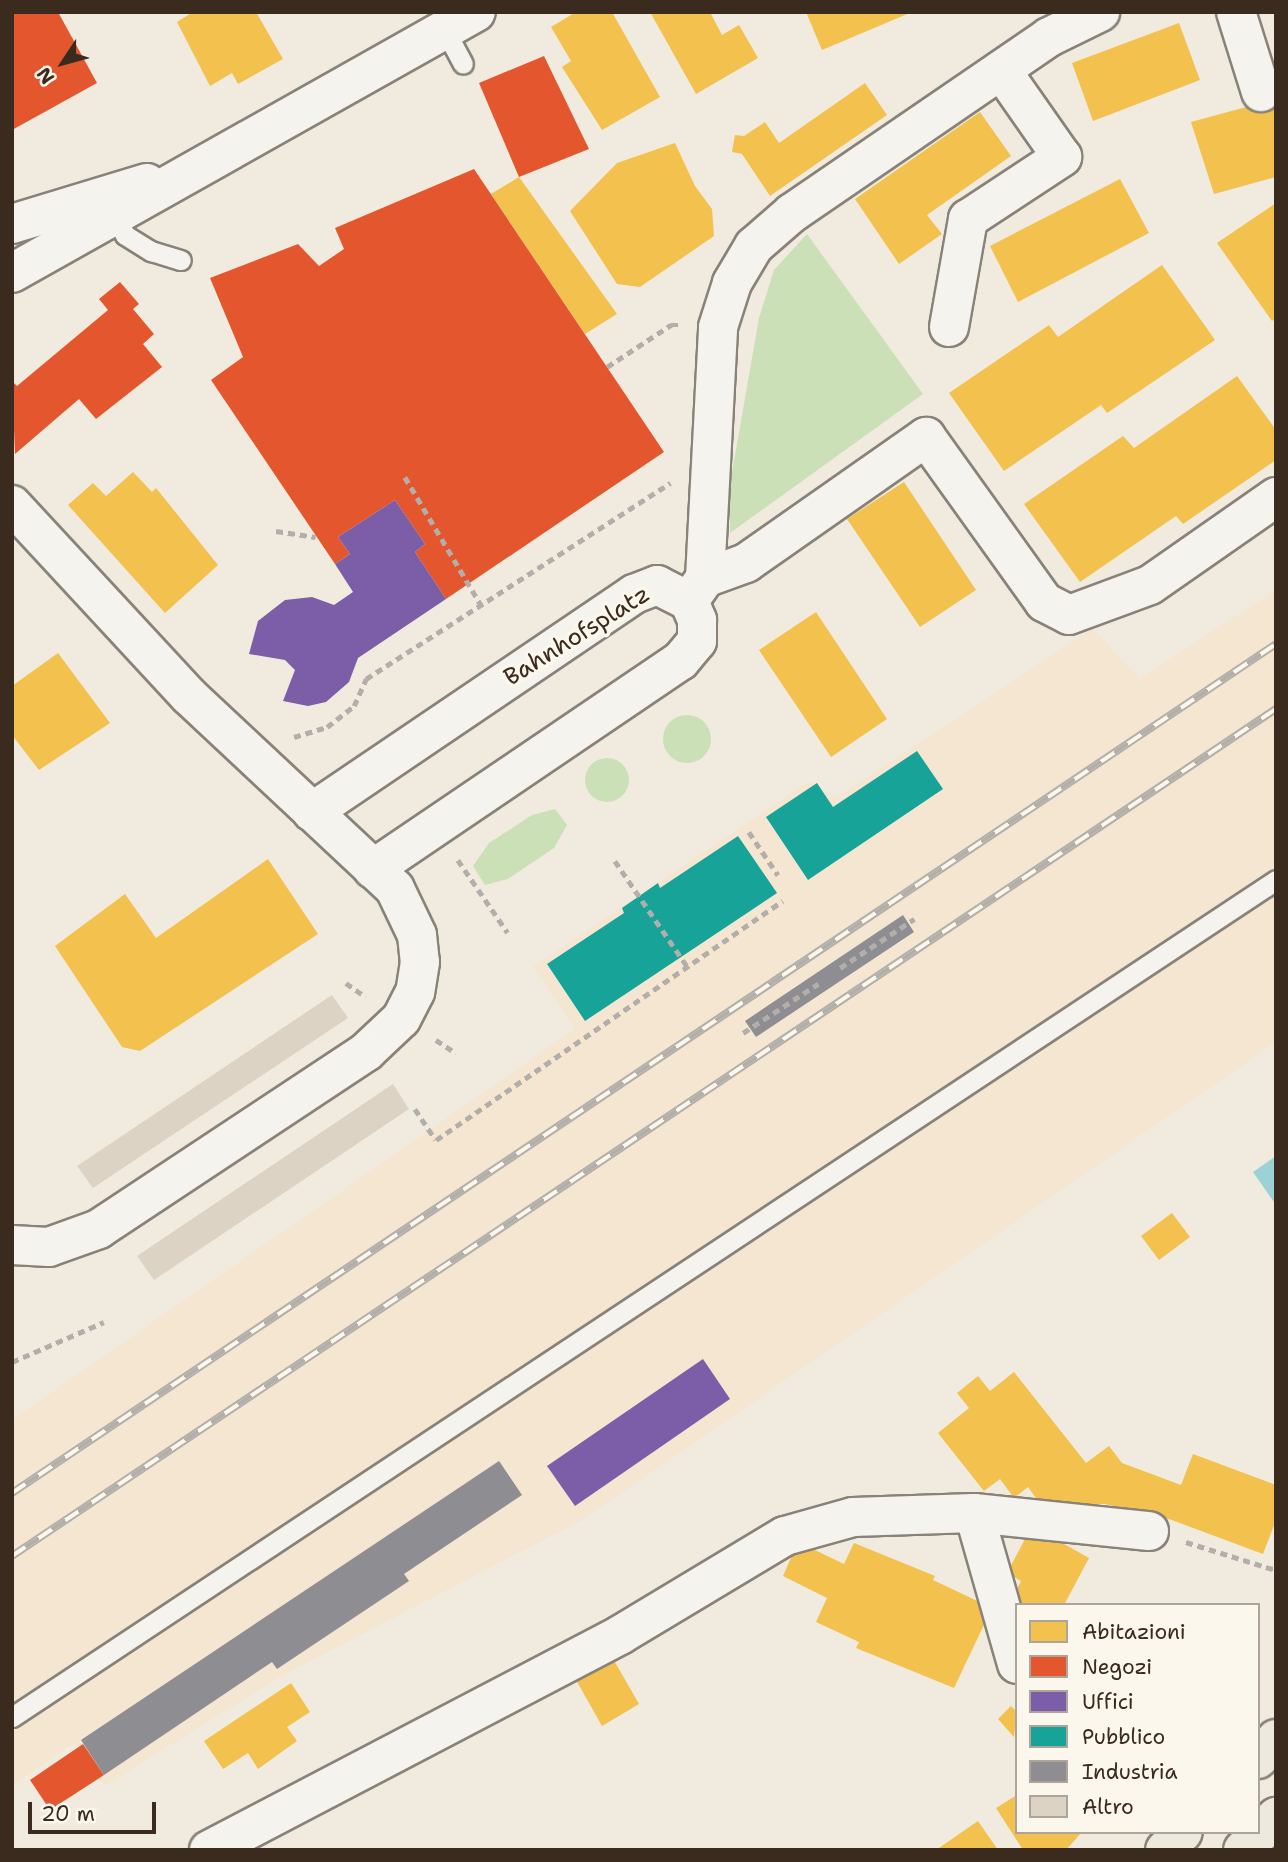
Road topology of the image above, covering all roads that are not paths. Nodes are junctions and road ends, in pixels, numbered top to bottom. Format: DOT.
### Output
graph roads {
  1 [pos="1100,12"];
  2 [pos="1236,12"];
  3 [pos="461,21"];
  4 [pos="463,64"];
  5 [pos="1001,70"];
  6 [pos="1261,92"];
  7 [pos="193,169"];
  8 [pos="116,218"];
  9 [pos="12,224"];
  10 [pos="181,260"];
  11 [pos="12,273"];
  12 [pos="949,327"];
  13 [pos="1276,497"];
  14 [pos="12,505"];
  15 [pos="697,589"];
  16 [pos="312,812"];
  17 [pos="373,869"];
  18 [pos="1276,880"];
  19 [pos="12,1245"];
  20 [pos="974,1513"];
  21 [pos="1149,1531"];
  22 [pos="1015,1657"];
  23 [pos="12,1717"];
  24 [pos="1276,1739"];
  25 [pos="1260,1757"];
  26 [pos="1276,1817"];
  27 [pos="1260,1833"];
  28 [pos="1182,1834"];
  29 [pos="1259,1834"];
  30 [pos="209,1850"];
  31 [pos="1166,1850"];
  32 [pos="1243,1850"];
  1 -- 5 [label="street"];
  2 -- 6 [label="street"];
  3 -- 4 [label="lane"];
  3 -- 7 [label="street"];
  5 -- 12 [label="street"];
  5 -- 15 [label="street"];
  7 -- 8 [label="street"];
  7 -- 9 [label="street"];
  8 -- 10 [label="lane"];
  8 -- 11 [label="street"];
  13 -- 15 [label="street"];
  14 -- 16 [label="street"];
  15 -- 16 [label="street, Bahnhofsplatz"];
  15 -- 17 [label="street, Bahnhofsplatz"];
  16 -- 17 [label="street"];
  17 -- 19 [label="street"];
  18 -- 23 [label="lane"];
  20 -- 21 [label="street"];
  20 -- 22 [label="street"];
  20 -- 30 [label="street"];
  24 -- 25 [label="highway"];
  26 -- 27 [label="highway"];
  28 -- 31 [label="highway"];
  29 -- 32 [label="highway"];
}
